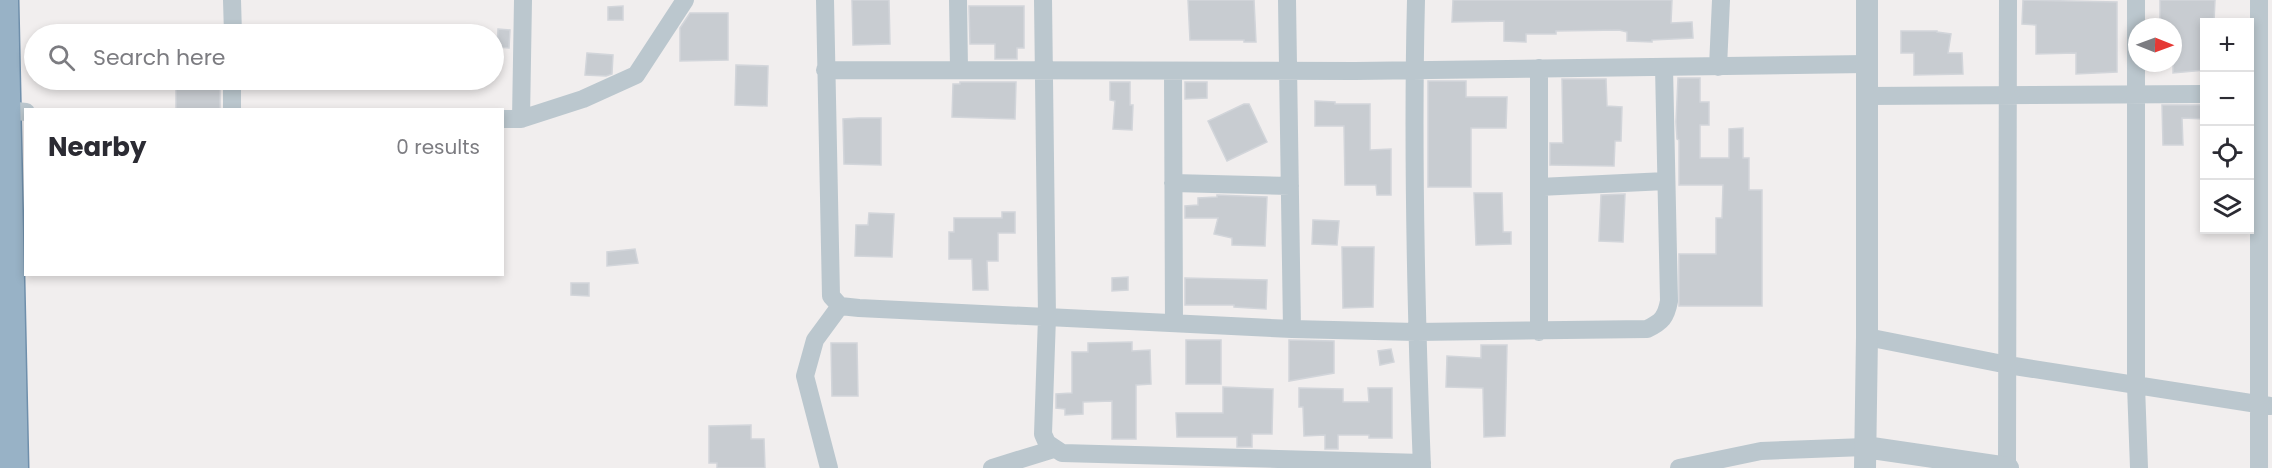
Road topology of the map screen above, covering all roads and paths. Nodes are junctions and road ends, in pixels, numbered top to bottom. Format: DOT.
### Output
graph roads {
  1 [pos="3,0"];
  2 [pos="232,0"];
  3 [pos="523,0"];
  4 [pos="685,0"];
  5 [pos="825,0"];
  6 [pos="957,0"];
  7 [pos="1043,0"];
  8 [pos="1287,0"];
  9 [pos="1416,0"];
  10 [pos="1721,0"];
  11 [pos="1867,0"];
  12 [pos="2008,0"];
  13 [pos="2136,0"];
  14 [pos="2259,0"];
  15 [pos="233,24"];
  16 [pos="1866,64"];
  17 [pos="1664,67"];
  18 [pos="1718,67"];
  19 [pos="1539,68"];
  20 [pos="825,69"];
  21 [pos="959,69"];
  22 [pos="1044,69"];
  23 [pos="1173,70"];
  24 [pos="1414,70"];
  25 [pos="1288,71"];
  26 [pos="232,90"];
  27 [pos="2137,94"];
  28 [pos="2200,94"];
  29 [pos="2261,94"];
  30 [pos="1866,96"];
  31 [pos="2007,96"];
  32 [pos="232,108"];
  33 [pos="16,111"];
  34 [pos="521,119"];
  35 [pos="504,120"];
  36 [pos="1666,181"];
  37 [pos="1173,183"];
  38 [pos="1290,186"];
  39 [pos="1539,187"];
  40 [pos="840,306"];
  41 [pos="1047,317"];
  42 [pos="1174,323"];
  43 [pos="1292,329"];
  44 [pos="1416,332"];
  45 [pos="1539,332"];
  46 [pos="1867,337"];
  47 [pos="2008,365"];
  48 [pos="2136,386"];
  49 [pos="2266,405"];
  50 [pos="1054,449"];
  51 [pos="1865,457"];
  52 [pos="1422,465"];
  53 [pos="13,468"];
  54 [pos="829,468"];
  55 [pos="992,468"];
  56 [pos="1679,468"];
  57 [pos="2008,468"];
  58 [pos="2139,468"];
  59 [pos="2259,468"];
  1 -- 33 [label="highway"];
  2 -- 15 [label="street"];
  3 -- 34 [label="street"];
  4 -- 34 [label="street"];
  5 -- 20 [label="street"];
  6 -- 21 [label="street"];
  7 -- 22 [label="street"];
  8 -- 25 [label="street"];
  9 -- 24 [label="street"];
  10 -- 18 [label="street"];
  11 -- 16 [label="street"];
  12 -- 31 [label="street"];
  13 -- 27 [label="street"];
  14 -- 29 [label="street"];
  16 -- 18 [label="street"];
  16 -- 30 [label="street"];
  17 -- 18 [label="street"];
  17 -- 19 [label="street"];
  17 -- 36 [label="street"];
  19 -- 24 [label="street"];
  19 -- 39 [label="street"];
  20 -- 21 [label="street"];
  20 -- 40 [label="street"];
  21 -- 22 [label="street"];
  22 -- 23 [label="street"];
  22 -- 41 [label="street"];
  23 -- 25 [label="street"];
  23 -- 37 [label="street"];
  24 -- 25 [label="street"];
  24 -- 44 [label="street"];
  25 -- 38 [label="street"];
  26 -- 32 [label="street"];
  27 -- 28 [label="street"];
  27 -- 31 [label="street"];
  27 -- 48 [label="street"];
  29 -- 49 [label="street"];
  30 -- 31 [label="street"];
  30 -- 46 [label="street"];
  31 -- 47 [label="street"];
  33 -- 53 [label="highway"];
  34 -- 35 [label="street"];
  36 -- 39 [label="street"];
  36 -- 45 [label="street"];
  37 -- 38 [label="street"];
  37 -- 42 [label="street"];
  38 -- 43 [label="street"];
  39 -- 45 [label="street"];
  40 -- 41 [label="street"];
  40 -- 54 [label="street"];
  41 -- 42 [label="street"];
  41 -- 50 [label="street"];
  42 -- 43 [label="street"];
  43 -- 44 [label="street"];
  44 -- 45 [label="street"];
  44 -- 52 [label="street"];
  46 -- 47 [label="street"];
  46 -- 51 [label="street"];
  47 -- 48 [label="street"];
  47 -- 57 [label="street"];
  48 -- 49 [label="street"];
  48 -- 58 [label="street"];
  49 -- 59 [label="street"];
  50 -- 52 [label="street"];
  50 -- 55 [label="street"];
  51 -- 56 [label="street"];
  51 -- 57 [label="street"];
}
